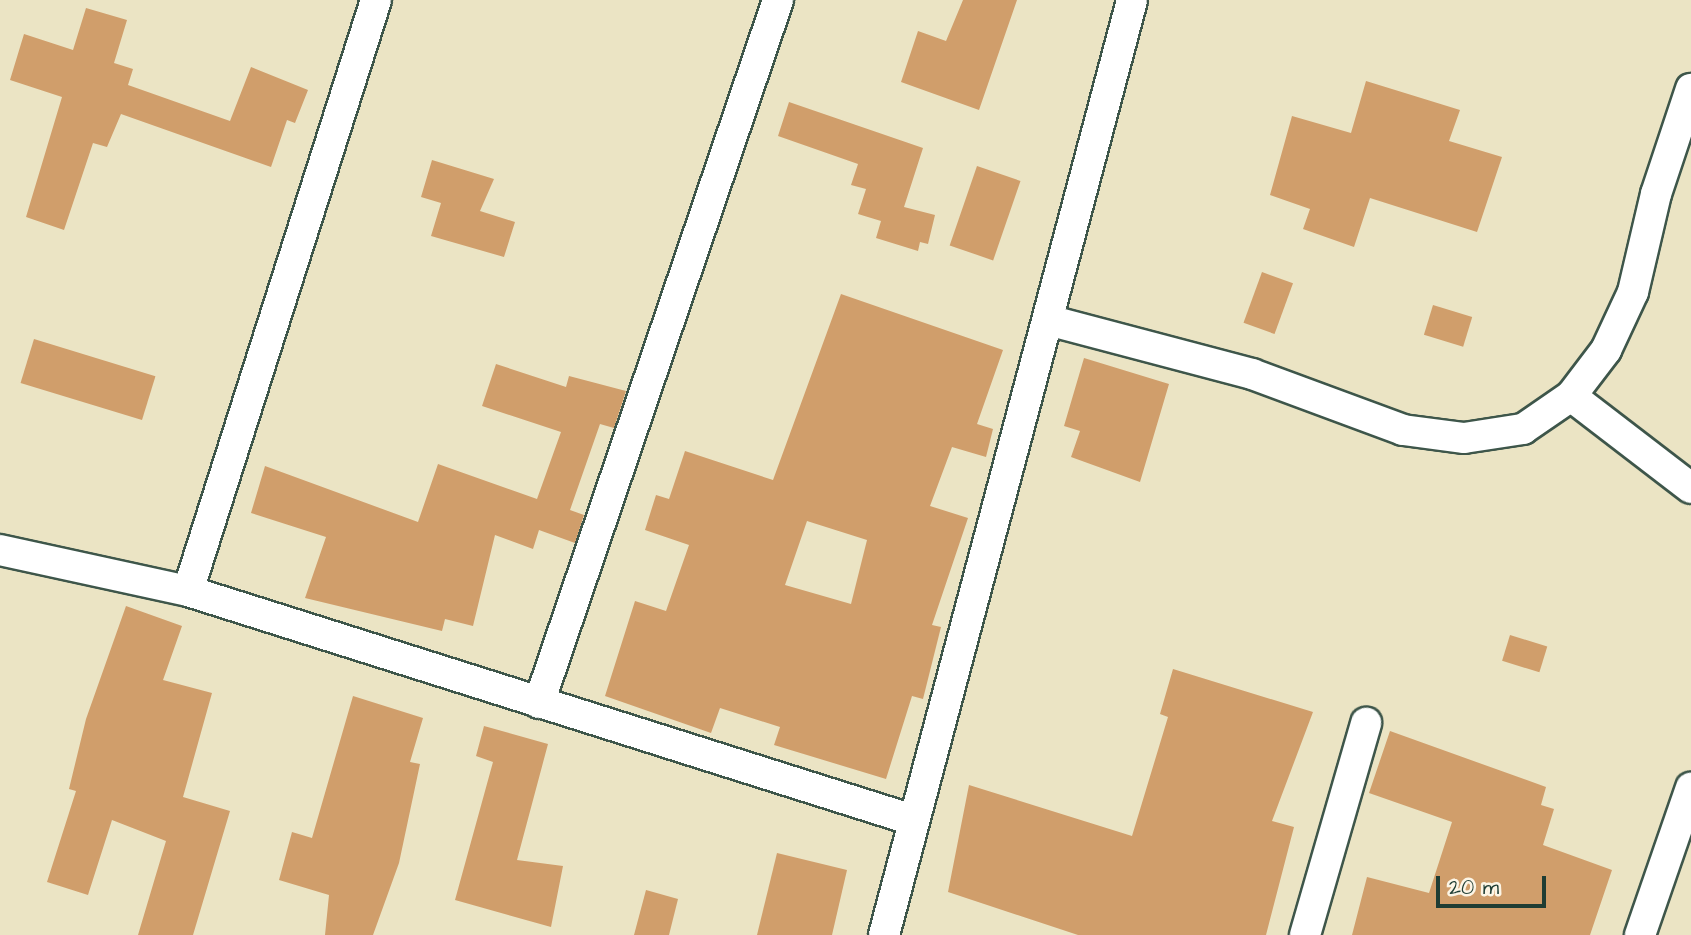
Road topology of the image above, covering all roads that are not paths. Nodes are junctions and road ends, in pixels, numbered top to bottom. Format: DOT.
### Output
graph roads {
  1 [pos="376,0"];
  2 [pos="778,0"];
  3 [pos="1132,0"];
  4 [pos="1691,89"];
  5 [pos="1048,320"];
  6 [pos="1571,396"];
  7 [pos="1691,488"];
  8 [pos="0,550"];
  9 [pos="188,591"];
  10 [pos="539,704"];
  11 [pos="1366,723"];
  12 [pos="1691,788"];
  13 [pos="913,820"];
  14 [pos="884,935"];
  15 [pos="1305,935"];
  16 [pos="1640,935"];
  1 -- 9 [label="street"];
  2 -- 10 [label="street"];
  3 -- 5 [label="street"];
  4 -- 6 [label="street"];
  5 -- 6 [label="street"];
  5 -- 13 [label="street"];
  6 -- 7 [label="street"];
  8 -- 9 [label="street"];
  9 -- 10 [label="street"];
  10 -- 13 [label="street"];
  11 -- 15 [label="street"];
  12 -- 16 [label="street"];
  13 -- 14 [label="street"];
}
